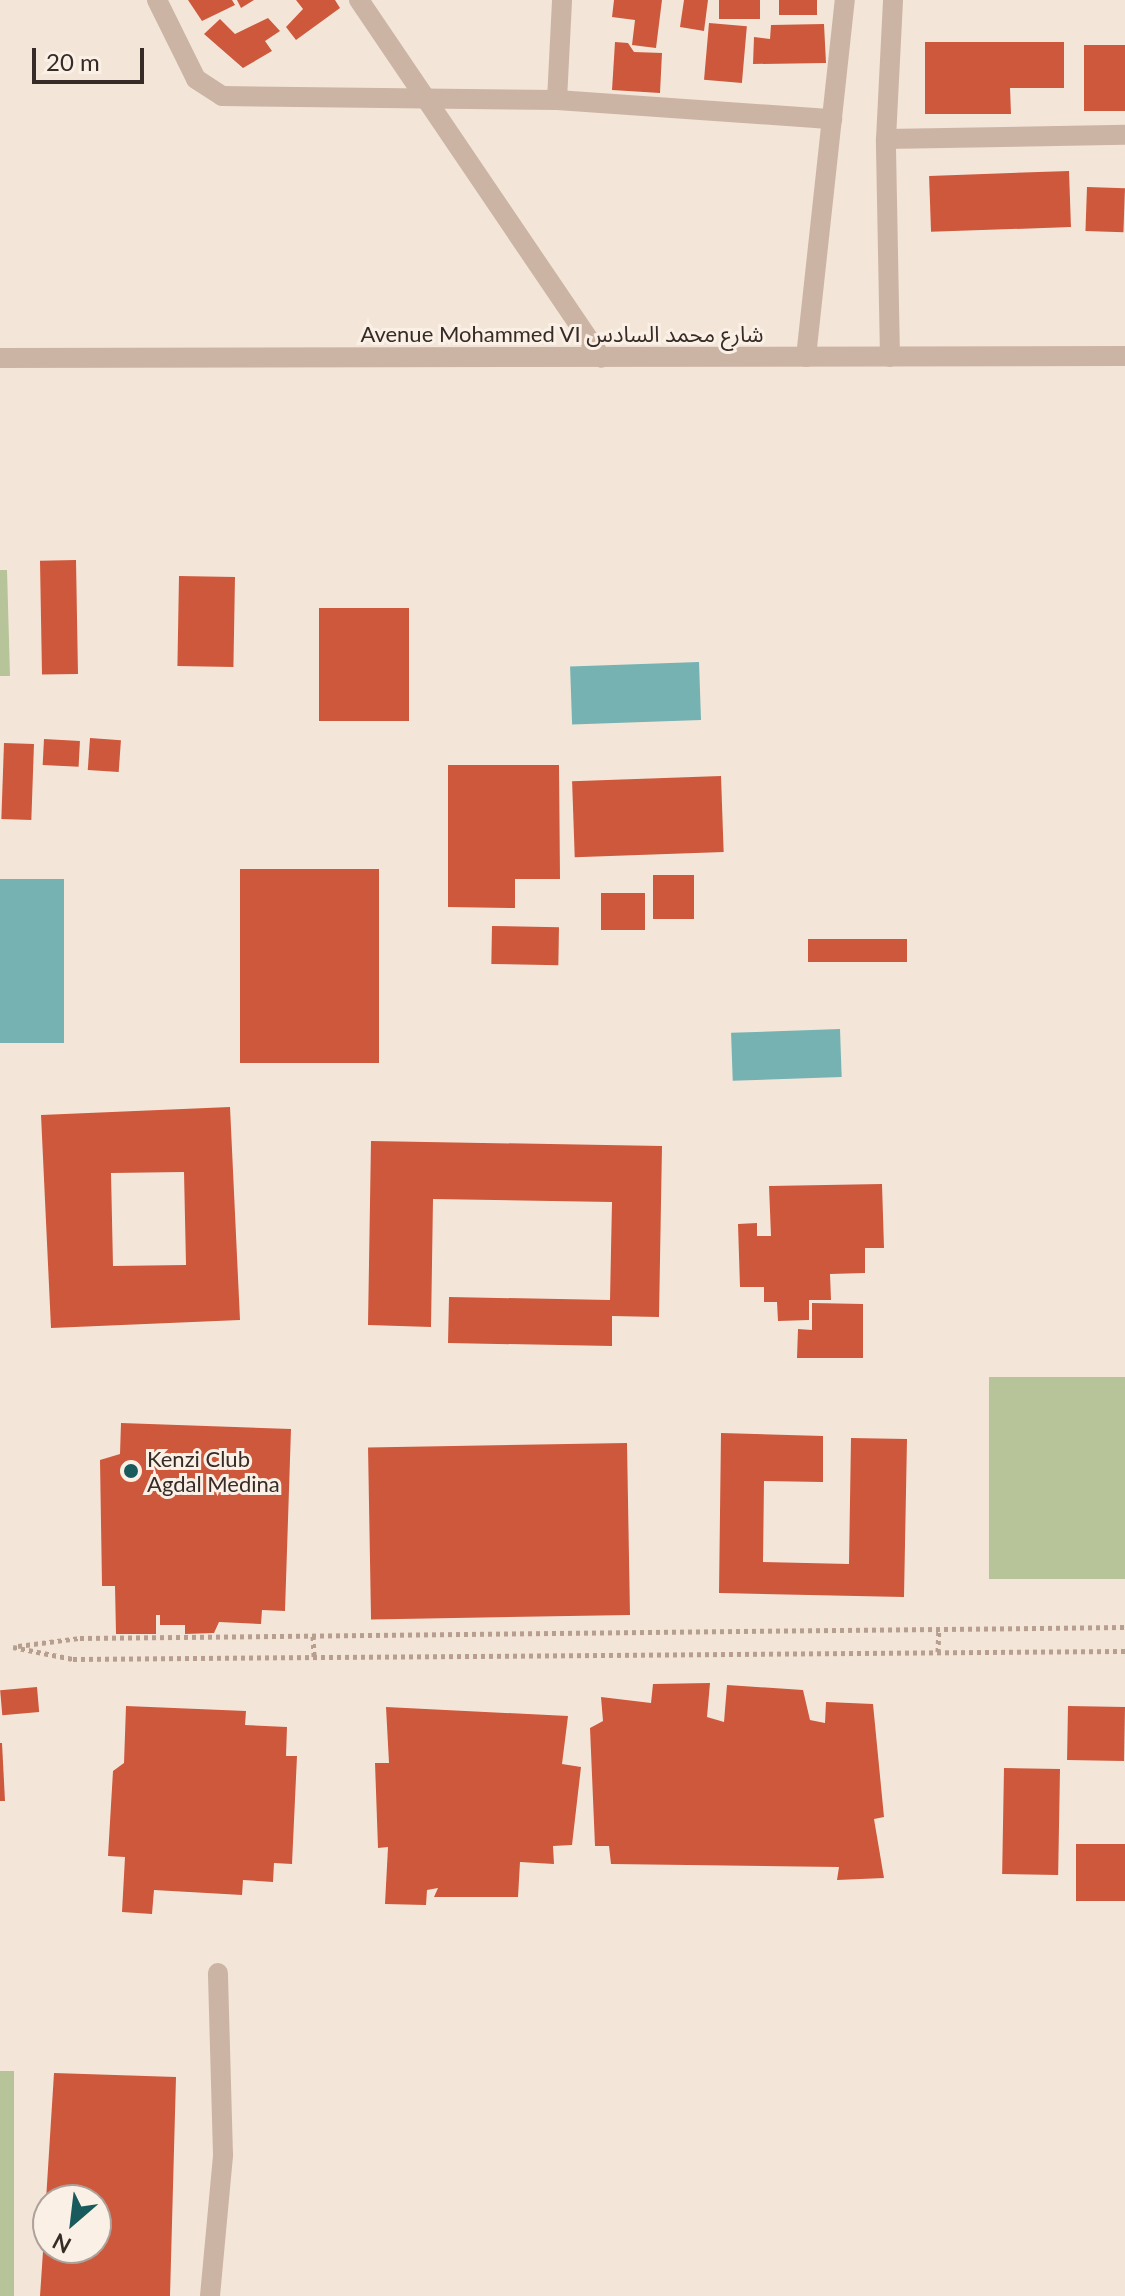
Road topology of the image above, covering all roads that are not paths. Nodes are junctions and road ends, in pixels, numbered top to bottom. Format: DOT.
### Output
graph roads {
  1 [pos="157,0"];
  2 [pos="359,0"];
  3 [pos="562,0"];
  4 [pos="845,0"];
  5 [pos="893,0"];
  6 [pos="426,99"];
  7 [pos="557,100"];
  8 [pos="832,119"];
  9 [pos="1125,135"];
  10 [pos="886,139"];
  11 [pos="1125,356"];
  12 [pos="806,357"];
  13 [pos="890,357"];
  14 [pos="0,358"];
  15 [pos="601,358"];
  16 [pos="218,1973"];
  17 [pos="210,2296"];
  1 -- 6 [label="street"];
  2 -- 6 [label="street"];
  3 -- 7 [label="street"];
  4 -- 8 [label="street"];
  5 -- 10 [label="street"];
  6 -- 7 [label="street"];
  6 -- 15 [label="street"];
  7 -- 8 [label="street"];
  8 -- 12 [label="street"];
  9 -- 10 [label="street"];
  10 -- 13 [label="street"];
  11 -- 13 [label="street, Avenue Mohammed VI شارع محمد السادس"];
  12 -- 13 [label="street, Avenue Mohammed VI شارع محمد السادس"];
  12 -- 15 [label="street, Avenue Mohammed VI شارع محمد السادس"];
  14 -- 15 [label="street, Avenue Mohammed VI شارع محمد السادس"];
  16 -- 17 [label="street"];
}
